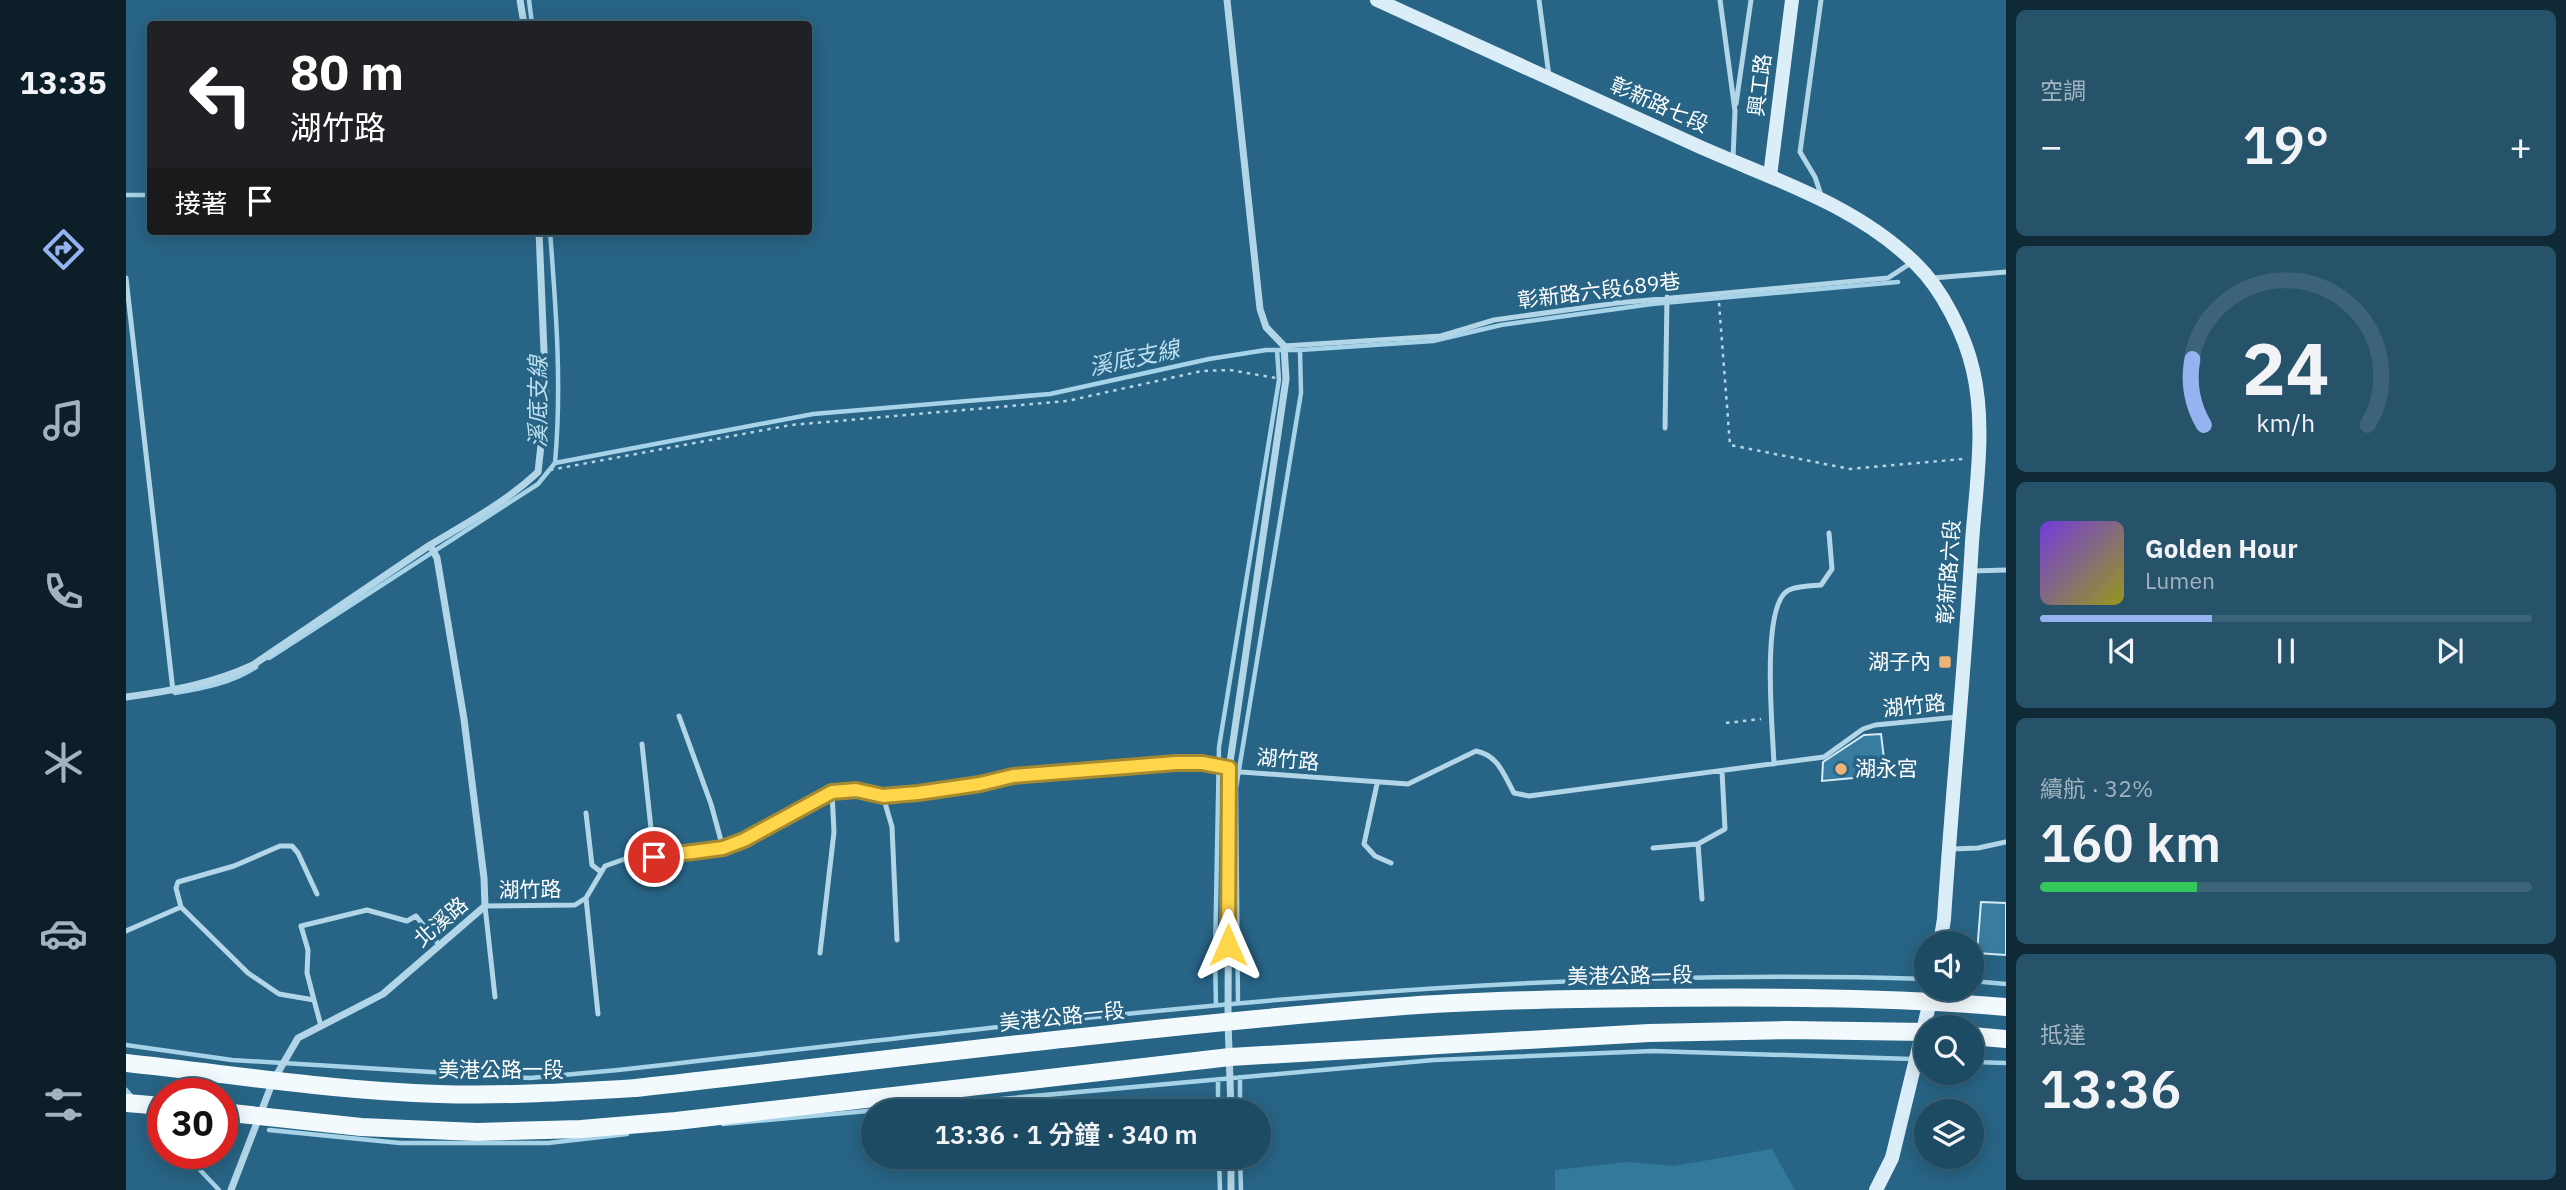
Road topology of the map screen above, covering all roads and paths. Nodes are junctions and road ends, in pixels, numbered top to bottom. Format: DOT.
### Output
graph roads {
  1 [pos="520,0"];
  2 [pos="1227,0"];
  3 [pos="1377,0"];
  4 [pos="1539,0"];
  5 [pos="1720,0"];
  6 [pos="1751,0"];
  7 [pos="1793,0"];
  8 [pos="1821,0"];
  9 [pos="524,21"];
  10 [pos="1550,79"];
  11 [pos="1735,111"];
  12 [pos="1733,161"];
  13 [pos="1770,176"];
  14 [pos="1822,198"];
  15 [pos="539,235"];
  16 [pos="1914,262"];
  17 [pos="2006,272"];
  18 [pos="126,278"];
  19 [pos="1929,278"];
  20 [pos="1718,293"];
  21 [pos="1667,297"];
  22 [pos="1284,346"];
  23 [pos="1286,379"];
  24 [pos="1665,428"];
  25 [pos="1977,458"];
  26 [pos="538,472"];
  27 [pos="1829,533"];
  28 [pos="430,545"];
  29 [pos="2006,570"];
  30 [pos="1971,571"];
  31 [pos="173,691"];
  32 [pos="126,697"];
  33 [pos="679,716"];
  34 [pos="1961,717"];
  35 [pos="1772,718"];
  36 [pos="1726,723"];
  37 [pos="642,744"];
  38 [pos="1774,764"];
  39 [pos="1229,768"];
  40 [pos="1722,771"];
  41 [pos="1377,784"];
  42 [pos="832,792"];
  43 [pos="883,796"];
  44 [pos="586,813"];
  45 [pos="2006,842"];
  46 [pos="1698,844"];
  47 [pos="723,848"];
  48 [pos="1653,848"];
  49 [pos="1949,849"];
  50 [pos="654,857"];
  51 [pos="1391,863"];
  52 [pos="601,872"];
  53 [pos="317,894"];
  54 [pos="586,898"];
  55 [pos="1702,899"];
  56 [pos="181,906"];
  57 [pos="485,906"];
  58 [pos="126,931"];
  59 [pos="1941,931"];
  60 [pos="897,940"];
  61 [pos="440,946"];
  62 [pos="820,953"];
  63 [pos="1914,995"];
  64 [pos="495,997"];
  65 [pos="314,1000"];
  66 [pos="1969,1001"];
  67 [pos="2006,1007"];
  68 [pos="598,1014"];
  69 [pos="1228,1021"];
  70 [pos="321,1026"];
  71 [pos="1914,1032"];
  72 [pos="1984,1037"];
  73 [pos="2006,1039"];
  74 [pos="1230,1057"];
  75 [pos="126,1063"];
  76 [pos="1914,1074"];
  77 [pos="273,1081"];
  78 [pos="1231,1099"];
  79 [pos="126,1103"];
  80 [pos="147,1105"];
  81 [pos="238,1113"];
  82 [pos="260,1115"];
  83 [pos="1231,1169"];
  84 [pos="232,1189"];
  85 [pos="1231,1190"];
  86 [pos="1876,1190"];
  1 -- 9 [label="street"];
  2 -- 22 [label="street"];
  3 -- 10 [label="street, 彰新路七段"];
  4 -- 10 [label="lane"];
  5 -- 11 [label="lane"];
  6 -- 11 [label="lane"];
  7 -- 13 [label="street, 興工路"];
  8 -- 14 [label="lane"];
  10 -- 12 [label="street, 彰新路七段"];
  11 -- 12 [label="lane"];
  12 -- 13 [label="street, 彰新路七段"];
  13 -- 14 [label="street, 彰新路七段"];
  14 -- 16 [label="street, 彰新路七段"];
  15 -- 26 [label="street"];
  16 -- 19 [label="street, 彰新路六段"];
  16 -- 20 [label="lane, 彰新路六段689巷"];
  17 -- 19 [label="lane"];
  18 -- 31 [label="lane"];
  19 -- 25 [label="street, 彰新路六段"];
  20 -- 21 [label="lane, 彰新路六段689巷"];
  20 -- 25 [label="path"];
  21 -- 22 [label="lane, 彰新路六段689巷"];
  21 -- 24 [label="lane"];
  22 -- 23 [label="street"];
  23 -- 26 [label="path"];
  23 -- 39 [label="street"];
  25 -- 30 [label="street, 彰新路六段"];
  26 -- 28 [label="street"];
  27 -- 35 [label="lane"];
  28 -- 31 [label="street"];
  28 -- 57 [label="street, 北溪路"];
  29 -- 30 [label="lane"];
  30 -- 34 [label="street, 彰新路六段"];
  31 -- 32 [label="street"];
  33 -- 47 [label="lane"];
  34 -- 38 [label="lane, 湖竹路"];
  34 -- 49 [label="street, 彰新路六段"];
  35 -- 36 [label="path"];
  35 -- 38 [label="lane"];
  37 -- 50 [label="lane"];
  38 -- 40 [label="lane, 湖竹路"];
  39 -- 41 [label="lane, 湖竹路"];
  39 -- 43 [label="lane, 湖竹路"];
  39 -- 69 [label="street"];
  40 -- 41 [label="lane, 湖竹路"];
  40 -- 46 [label="lane"];
  41 -- 51 [label="lane"];
  42 -- 43 [label="lane, 湖竹路"];
  42 -- 47 [label="lane, 湖竹路"];
  42 -- 62 [label="lane"];
  43 -- 60 [label="lane"];
  44 -- 52 [label="lane"];
  45 -- 49 [label="lane"];
  46 -- 48 [label="lane"];
  46 -- 55 [label="lane"];
  47 -- 50 [label="lane, 湖竹路"];
  49 -- 59 [label="street, 彰新路六段"];
  50 -- 52 [label="lane, 湖竹路"];
  52 -- 54 [label="lane, 湖竹路"];
  53 -- 56 [label="lane"];
  54 -- 57 [label="lane, 湖竹路"];
  54 -- 68 [label="lane"];
  56 -- 58 [label="lane"];
  56 -- 65 [label="lane"];
  57 -- 61 [label="street, 北溪路"];
  57 -- 64 [label="lane"];
  61 -- 65 [label="lane"];
  61 -- 70 [label="street, 北溪路"];
  63 -- 69 [label="main road, 美港公路一段"];
  65 -- 70 [label="lane"];
  66 -- 67 [label="main road, 美港公路一段"];
  69 -- 74 [label="street"];
  69 -- 77 [label="main road, 美港公路一段"];
  70 -- 77 [label="street, 北溪路"];
  71 -- 74 [label="main road"];
  72 -- 73 [label="main road"];
  74 -- 78 [label="street"];
  74 -- 82 [label="main road"];
  75 -- 77 [label="main road, 美港公路一段"];
  76 -- 86 [label="street"];
  77 -- 82 [label="street, 北溪路"];
  79 -- 80 [label="main road"];
  81 -- 82 [label="main road"];
  82 -- 84 [label="street, 北溪路"];
  83 -- 85 [label="street"];
}
